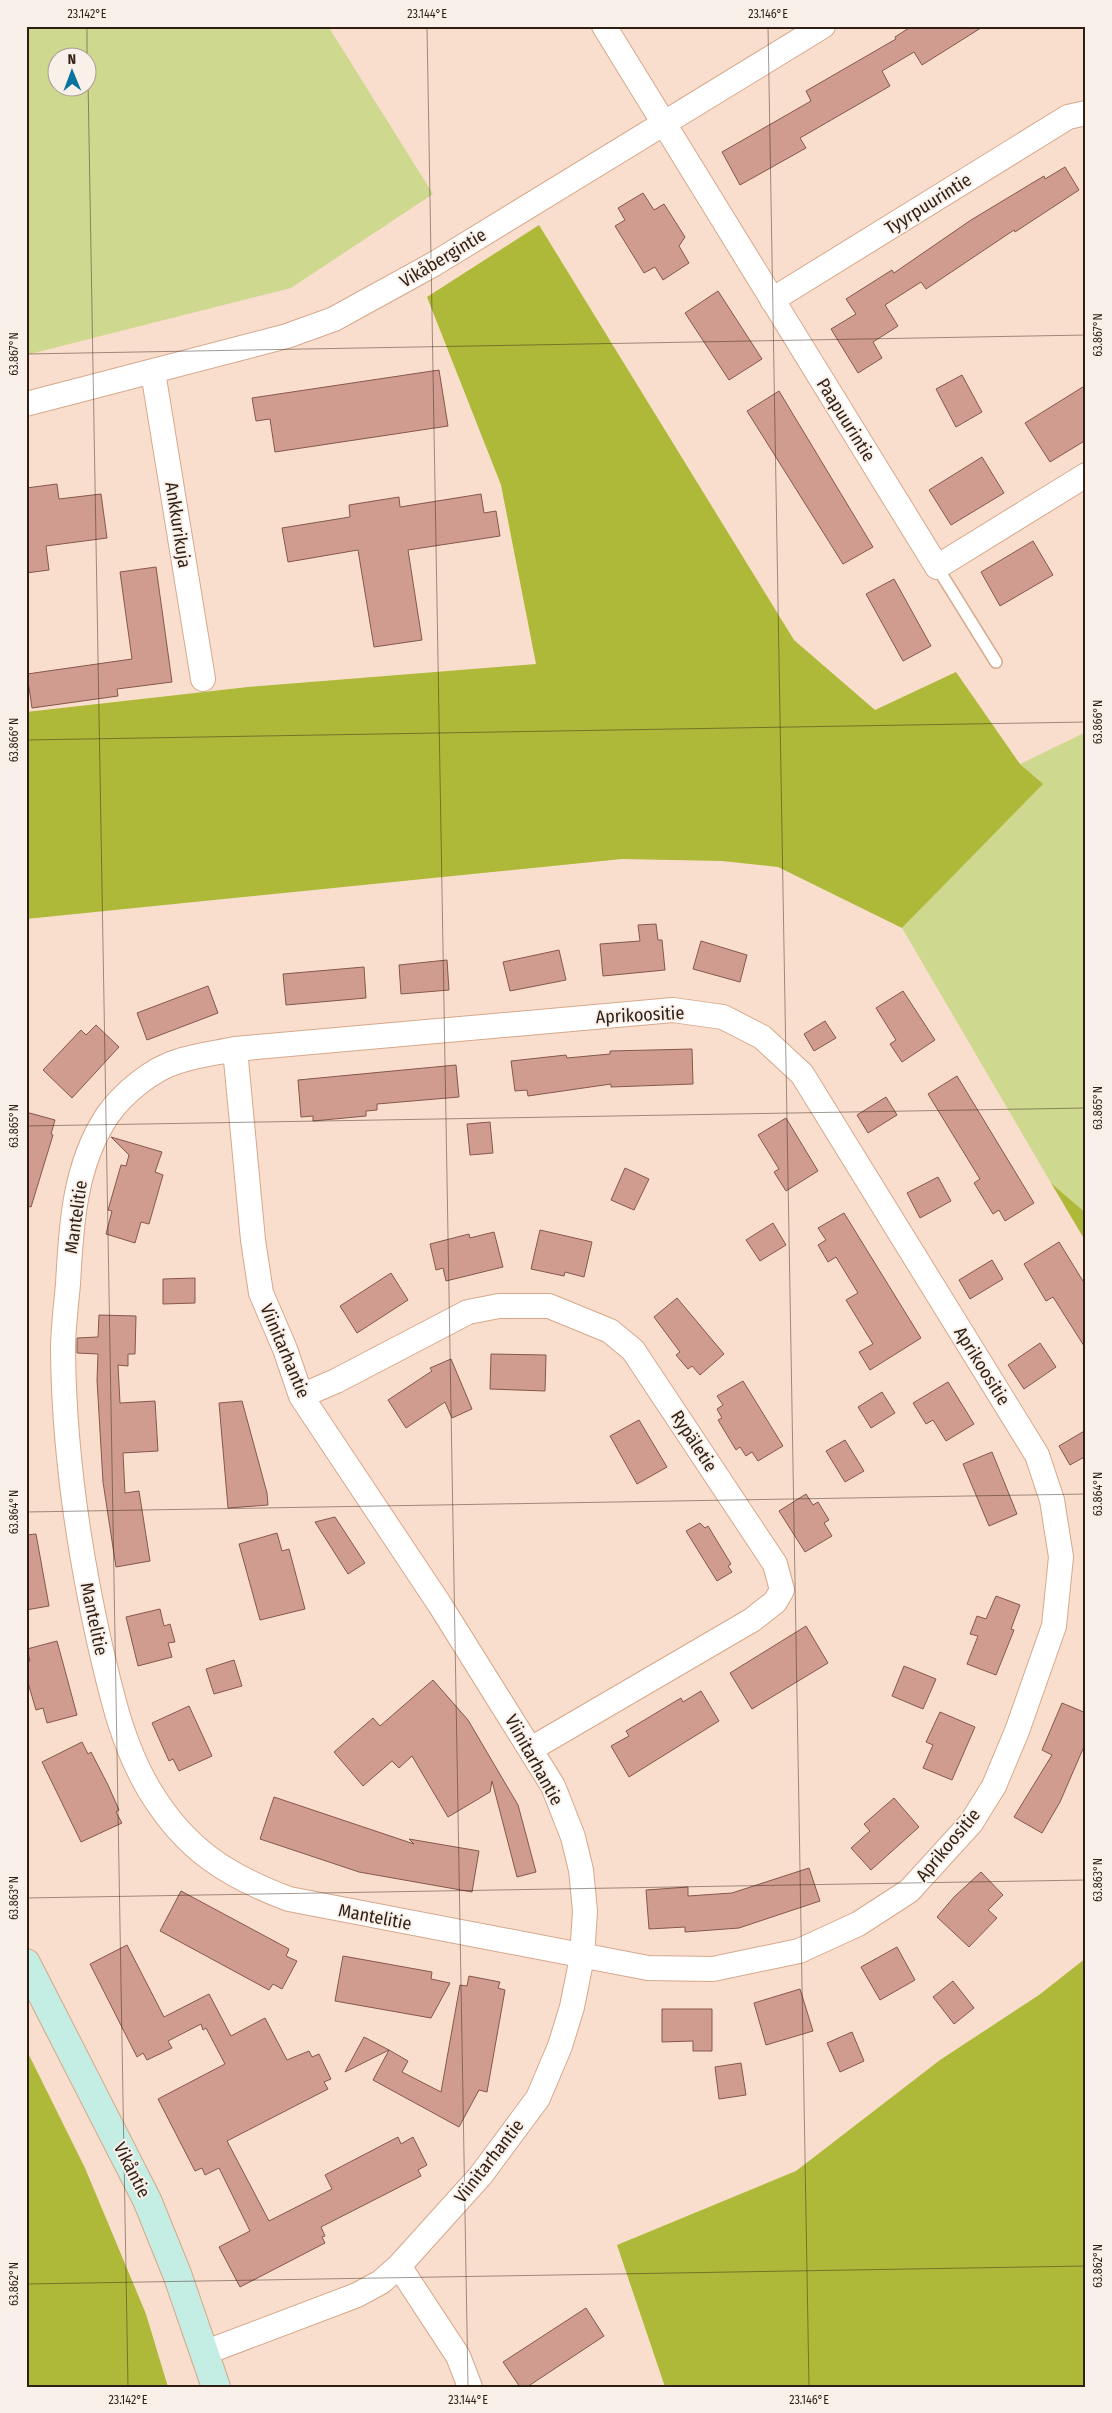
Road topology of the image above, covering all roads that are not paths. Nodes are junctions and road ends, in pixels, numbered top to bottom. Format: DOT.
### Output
graph roads {
  1 [pos="604,26"];
  2 [pos="822,26"];
  3 [pos="1086,113"];
  4 [pos="664,123"];
  5 [pos="772,300"];
  6 [pos="153,372"];
  7 [pos="26,404"];
  8 [pos="1086,475"];
  9 [pos="937,567"];
  10 [pos="996,662"];
  11 [pos="203,679"];
  12 [pos="235,1049"];
  13 [pos="301,1396"];
  14 [pos="531,1749"];
  15 [pos="582,1957"];
  16 [pos="26,1963"];
  17 [pos="400,2266"];
  18 [pos="204,2353"];
  19 [pos="216,2387"];
  20 [pos="470,2387"];
  1 -- 4 [label="street, Paapuurintie"];
  2 -- 4 [label="street, Vikåbergintie"];
  3 -- 5 [label="street, Tyyrpuurintie"];
  4 -- 5 [label="street, Paapuurintie"];
  4 -- 6 [label="street, Vikåbergintie"];
  5 -- 9 [label="street, Paapuurintie"];
  6 -- 7 [label="street, Vikåbergintie"];
  6 -- 11 [label="street, Ankkurikuja"];
  8 -- 9 [label="street"];
  9 -- 10 [label="lane"];
  12 -- 13 [label="street, Viinitarhantie"];
  12 -- 15 [label="street, Mantelitie"];
  12 -- 15 [label="street, Aprikoositie"];
  13 -- 14 [label="street, Viinitarhantie"];
  13 -- 14 [label="street, Rypäletie"];
  14 -- 15 [label="street, Viinitarhantie"];
  15 -- 17 [label="street, Viinitarhantie"];
  16 -- 18 [label="street, Vikåntie"];
  17 -- 18 [label="street, Viinitarhantie"];
  17 -- 20 [label="street"];
  18 -- 19 [label="street, Vikåntie"];
}
